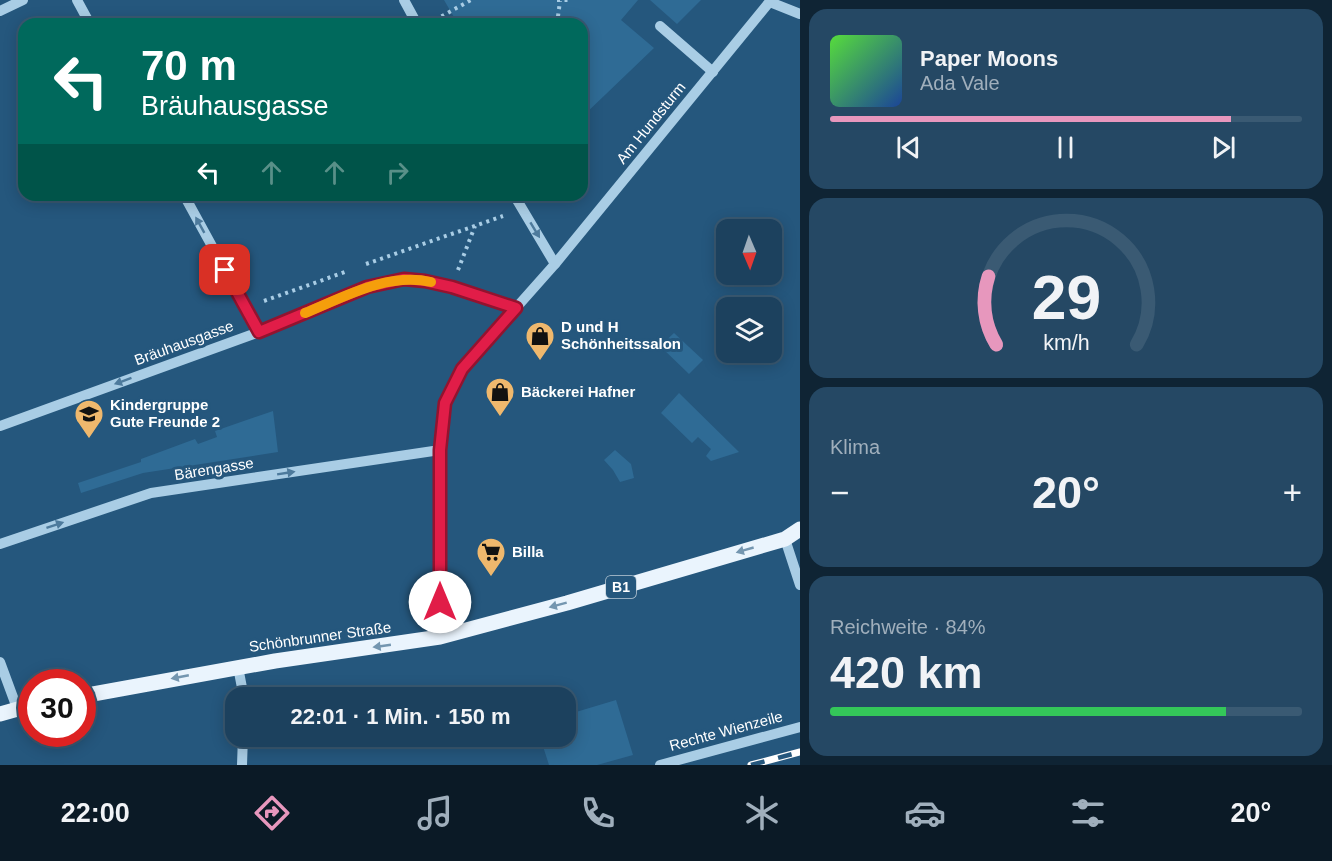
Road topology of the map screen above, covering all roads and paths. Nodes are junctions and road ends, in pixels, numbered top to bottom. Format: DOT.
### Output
graph roads {
  1 [pos="23,0"];
  2 [pos="77,0"];
  3 [pos="404,0"];
  4 [pos="471,0"];
  5 [pos="572,0"];
  6 [pos="559,1"];
  7 [pos="771,1"];
  8 [pos="0,11"];
  9 [pos="800,14"];
  10 [pos="87,18"];
  11 [pos="414,18"];
  12 [pos="439,18"];
  13 [pos="558,18"];
  14 [pos="660,26"];
  15 [pos="713,72"];
  16 [pos="187,201"];
  17 [pos="517,201"];
  18 [pos="522,209"];
  19 [pos="476,226"];
  20 [pos="555,264"];
  21 [pos="356,268"];
  22 [pos="345,272"];
  23 [pos="452,287"];
  24 [pos="245,308"];
  25 [pos="516,308"];
  26 [pos="259,332"];
  27 [pos="0,426"];
  28 [pos="440,450"];
  29 [pos="800,529"];
  30 [pos="785,538"];
  31 [pos="0,544"];
  32 [pos="800,585"];
  33 [pos="440,637"];
  34 [pos="0,662"];
  35 [pos="238,667"];
  36 [pos="242,687"];
  37 [pos="96,693"];
  38 [pos="18,696"];
  39 [pos="18,709"];
  40 [pos="0,714"];
  41 [pos="800,727"];
  42 [pos="243,747"];
  43 [pos="242,765"];
  44 [pos="660,765"];
  1 -- 8 [label="street"];
  2 -- 10 [label="street"];
  3 -- 11 [label="street"];
  4 -- 12 [label="path"];
  5 -- 6 [label="path"];
  6 -- 13 [label="path"];
  7 -- 9 [label="street"];
  7 -- 15 [label="street, Am Hundsturm"];
  14 -- 15 [label="street"];
  15 -- 20 [label="street, Am Hundsturm"];
  24 -- 16 [label="street, one-way"];
  17 -- 18 [label="street"];
  18 -- 19 [label="path"];
  18 -- 20 [label="street, one-way"];
  19 -- 21 [label="path"];
  19 -- 23 [label="path"];
  20 -- 25 [label="street, Am Hundsturm"];
  22 -- 24 [label="path"];
  23 -- 25 [label="street, Bräuhausgasse"];
  23 -- 26 [label="street, Bräuhausgasse"];
  24 -- 26 [label="street"];
  25 -- 28 [label="street, Am Hundsturm"];
  26 -- 27 [label="street, Bräuhausgasse, one-way"];
  31 -- 28 [label="street, Bärengasse, one-way"];
  28 -- 33 [label="street, Am Hundsturm"];
  29 -- 30 [label="main road, Schönbrunner Straße / B1"];
  30 -- 32 [label="street"];
  30 -- 33 [label="main road, Schönbrunner Straße / B1, one-way"];
  33 -- 35 [label="main road, Schönbrunner Straße / B1, one-way"];
  34 -- 38 [label="street"];
  35 -- 36 [label="street"];
  35 -- 37 [label="main road, Schönbrunner Straße / B1, one-way"];
  39 -- 40 [label="main road"];
  41 -- 44 [label="street, Rechte Wienzeile"];
  42 -- 43 [label="street"];
}
